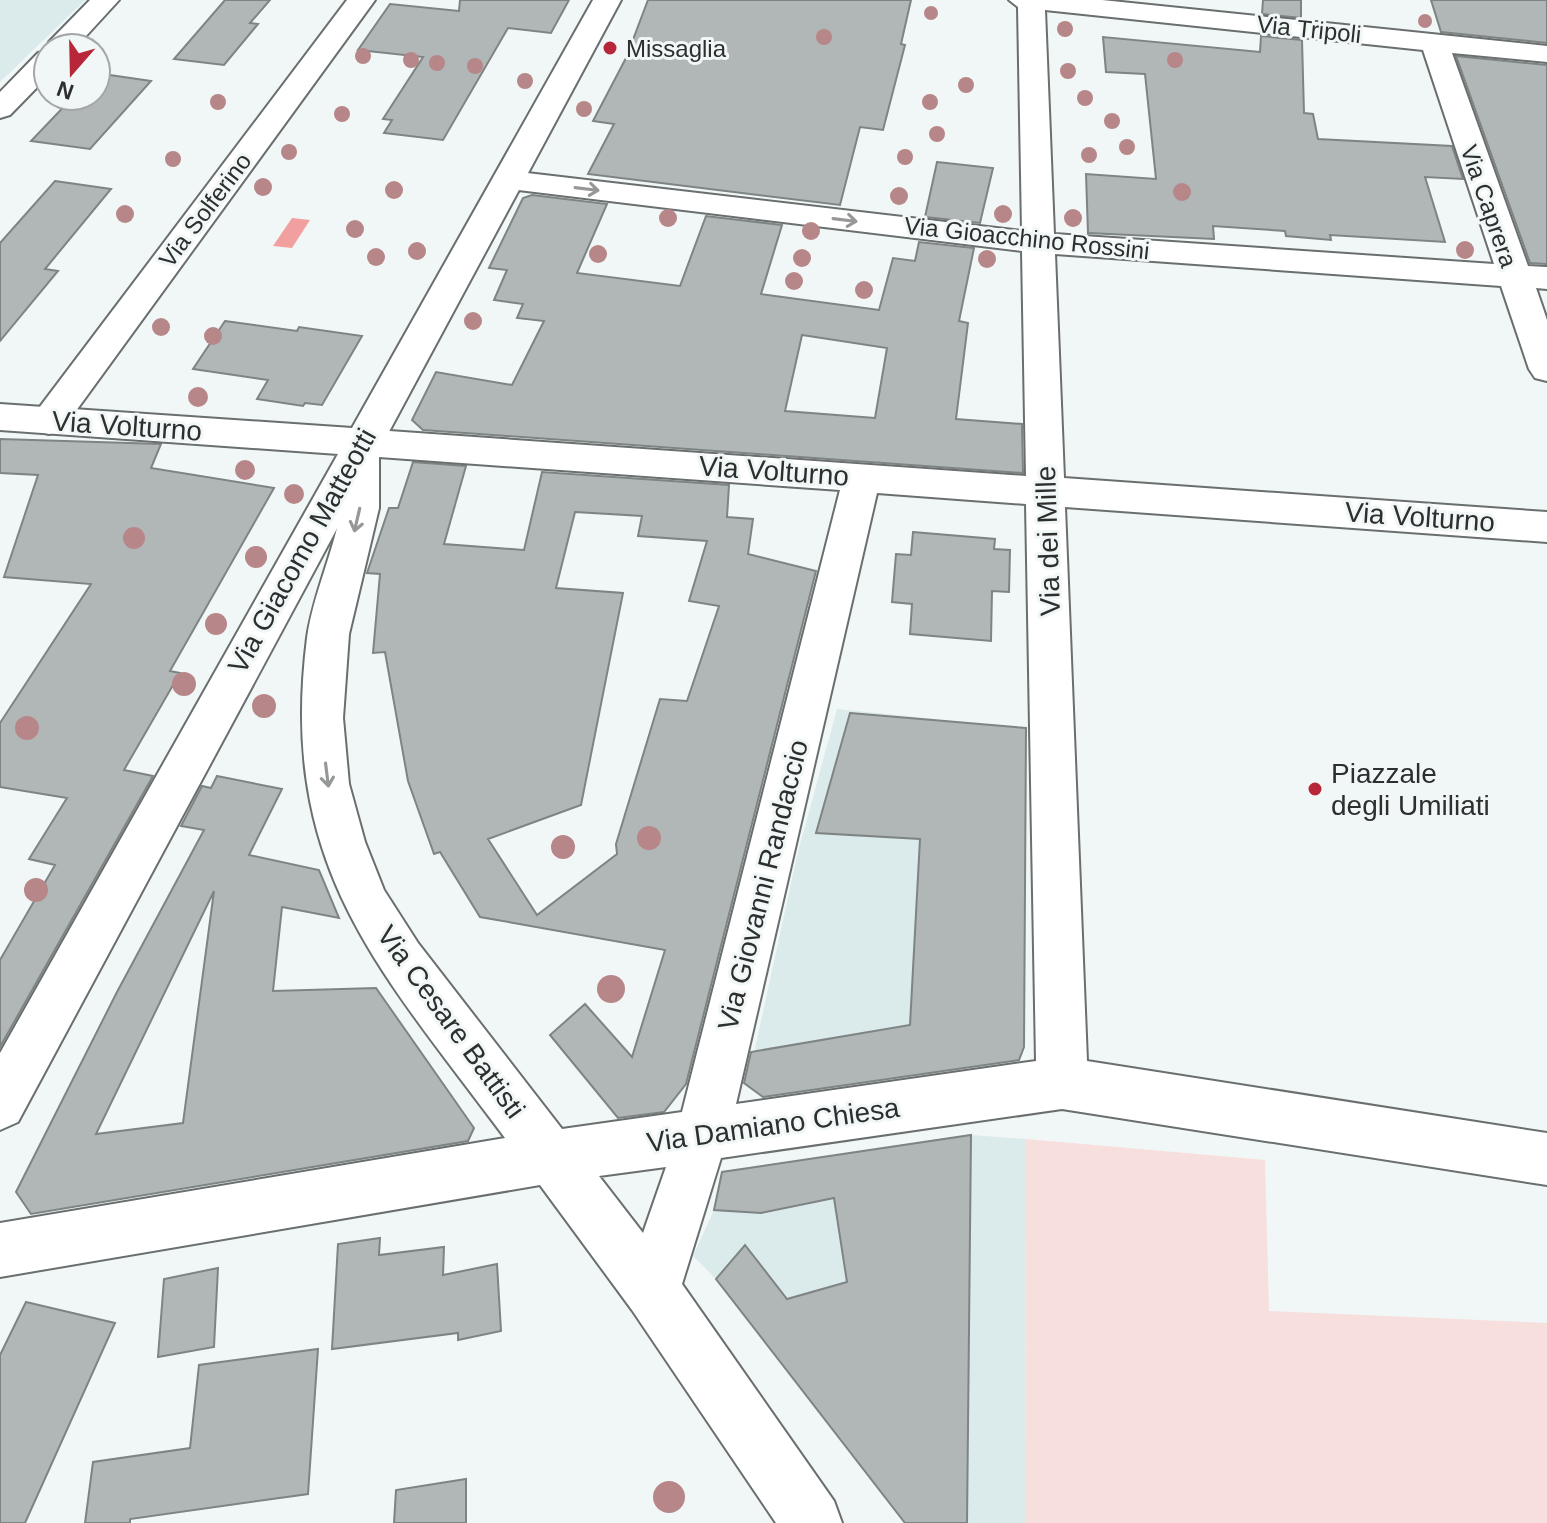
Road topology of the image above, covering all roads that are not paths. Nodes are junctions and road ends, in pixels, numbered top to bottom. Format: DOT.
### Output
graph roads {
  1 [pos="105,0"];
  2 [pos="361,0"];
  3 [pos="607,0"];
  4 [pos="1023,0"];
  5 [pos="1031,0"];
  6 [pos="74,32"];
  7 [pos="1434,42"];
  8 [pos="1547,54"];
  9 [pos="32,76"];
  10 [pos="0,109"];
  11 [pos="510,180"];
  12 [pos="1038,243"];
  13 [pos="1513,276"];
  14 [pos="1547,278"];
  15 [pos="1547,369"];
  16 [pos="0,417"];
  17 [pos="49,421"];
  18 [pos="361,442"];
  19 [pos="862,477"];
  20 [pos="1047,489"];
  21 [pos="1547,527"];
  22 [pos="1062,1083"];
  23 [pos="0,1104"];
  24 [pos="702,1136"];
  25 [pos="550,1157"];
  26 [pos="1547,1159"];
  27 [pos="0,1250"];
  28 [pos="652,1290"];
  29 [pos="812,1523"];
  1 -- 6 [label="street"];
  2 -- 17 [label="street, Via Solferino"];
  3 -- 11 [label="street, Via Giacomo Matteotti"];
  4 -- 5 [label="street, Via Tripoli"];
  5 -- 7 [label="street, Via Tripoli"];
  5 -- 12 [label="street, Via dei Mille"];
  7 -- 8 [label="street, Via Tripoli"];
  7 -- 13 [label="street, Via Caprera"];
  9 -- 10 [label="street"];
  11 -- 12 [label="street, Via Gioacchino Rossini, one-way"];
  11 -- 18 [label="street, Via Giacomo Matteotti"];
  12 -- 13 [label="street, Via Gioacchino Rossini"];
  12 -- 20 [label="street, Via dei Mille"];
  13 -- 14 [label="street, Via Gioacchino Rossini"];
  13 -- 15 [label="street, Via Caprera"];
  16 -- 17 [label="street, Via Volturno"];
  17 -- 18 [label="street, Via Volturno"];
  18 -- 19 [label="street, Via Volturno"];
  18 -- 23 [label="street, Via Giacomo Matteotti"];
  18 -- 25 [label="street, Via Cesare Battisti, one-way"];
  19 -- 20 [label="street, Via Volturno"];
  19 -- 24 [label="street, Via Giovanni Randaccio"];
  20 -- 21 [label="street, Via Volturno"];
  20 -- 22 [label="street, Via dei Mille"];
  22 -- 24 [label="street, Via Damiano Chiesa"];
  22 -- 26 [label="street, Via Damiano Chiesa"];
  24 -- 25 [label="street, Via Damiano Chiesa"];
  24 -- 28 [label="street, Via Giovanni Randaccio"];
  25 -- 27 [label="street, Via Damiano Chiesa"];
  25 -- 28 [label="street, Via Cesare Battisti"];
  28 -- 29 [label="street, Via Cesare Battisti"];
}
